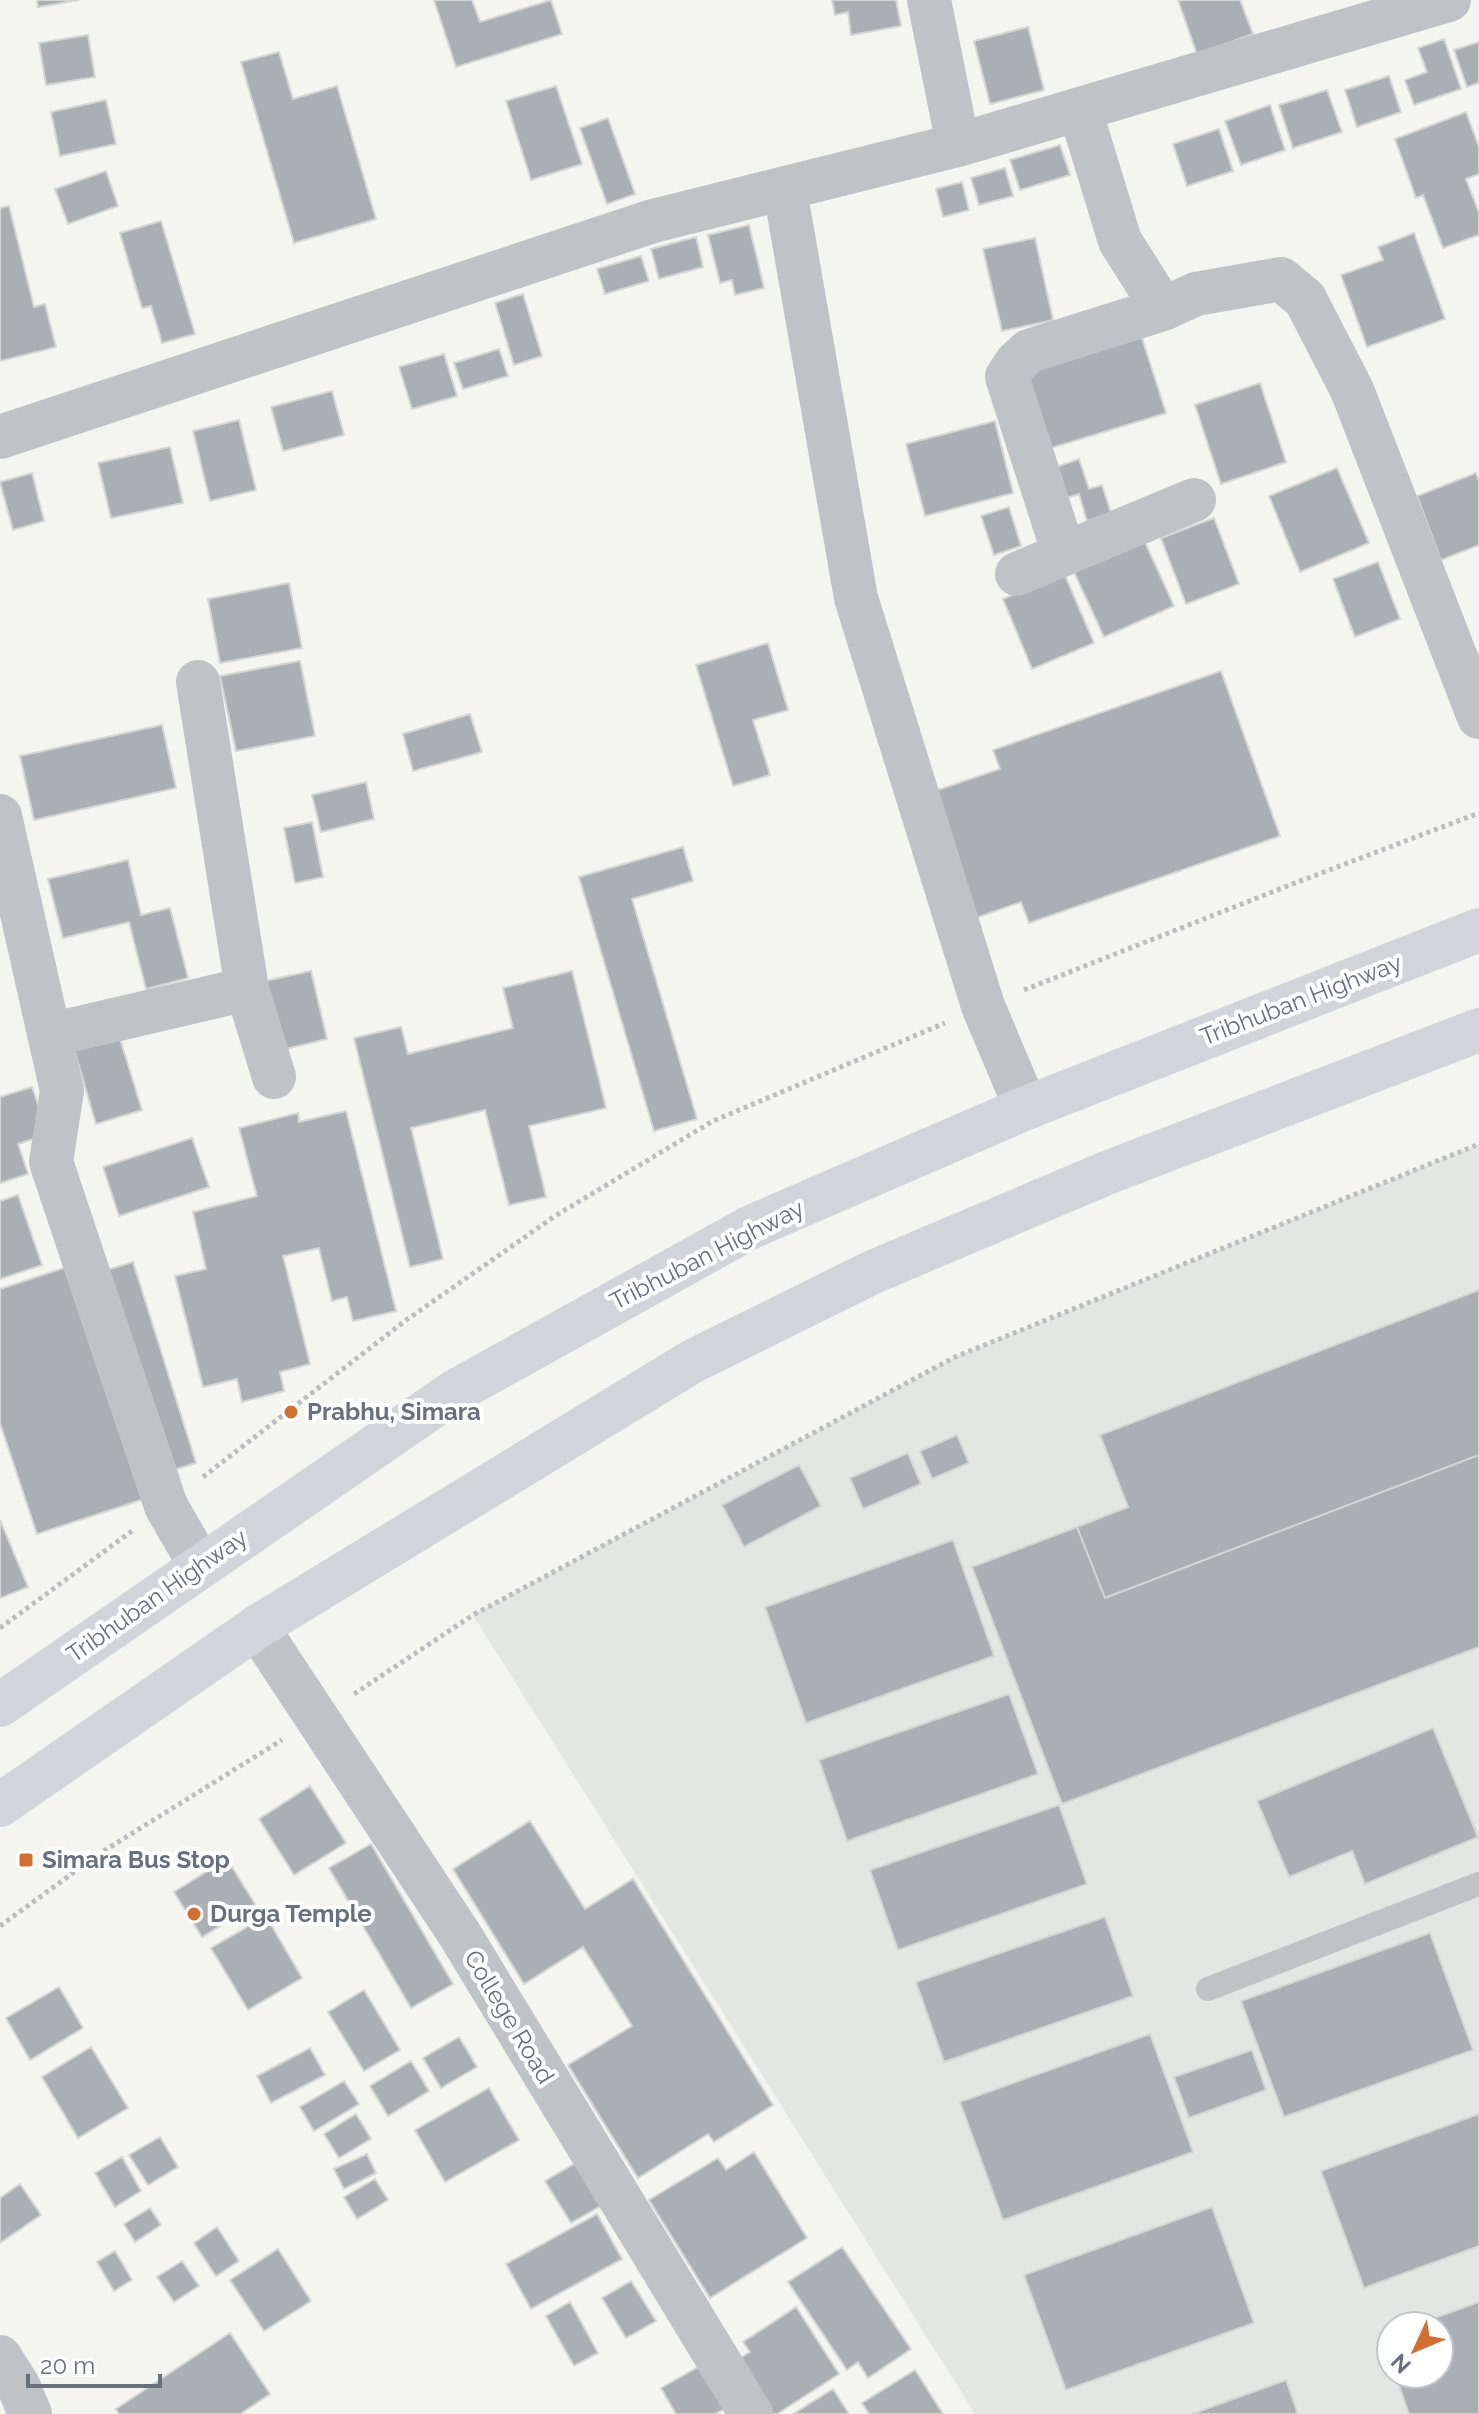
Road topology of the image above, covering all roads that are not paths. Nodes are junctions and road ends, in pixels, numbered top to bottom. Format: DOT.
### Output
graph roads {
  1 [pos="929,0"];
  2 [pos="1449,0"];
  3 [pos="1384,9"];
  4 [pos="1080,110"];
  5 [pos="958,145"];
  6 [pos="785,190"];
  7 [pos="1163,309"];
  8 [pos="0,437"];
  9 [pos="1194,500"];
  10 [pos="1064,554"];
  11 [pos="1017,574"];
  12 [pos="198,682"];
  13 [pos="1479,717"];
  14 [pos="0,816"];
  15 [pos="1479,930"];
  16 [pos="247,989"];
  17 [pos="1479,1030"];
  18 [pos="50,1035"];
  19 [pos="274,1077"];
  20 [pos="1026,1108"];
  21 [pos="200,1565"];
  22 [pos="257,1627"];
  23 [pos="0,1705"];
  24 [pos="0,1805"];
  25 [pos="1479,1884"];
  26 [pos="1208,1989"];
  27 [pos="0,2357"];
  28 [pos="30,2414"];
  29 [pos="751,2414"];
  1 -- 5 [label="street"];
  2 -- 3 [label="street"];
  3 -- 4 [label="street"];
  4 -- 5 [label="street"];
  4 -- 7 [label="street"];
  5 -- 6 [label="street"];
  6 -- 8 [label="street"];
  6 -- 20 [label="street"];
  7 -- 10 [label="street"];
  7 -- 13 [label="street"];
  9 -- 10 [label="street"];
  10 -- 11 [label="street"];
  12 -- 16 [label="street"];
  14 -- 18 [label="street"];
  15 -- 20 [label="highway, Tribhuban Highway"];
  16 -- 18 [label="street"];
  16 -- 19 [label="street"];
  17 -- 22 [label="highway"];
  18 -- 21 [label="street"];
  20 -- 21 [label="highway, Tribhuban Highway"];
  21 -- 23 [label="highway, Tribhuban Highway"];
  22 -- 24 [label="highway"];
  22 -- 29 [label="street, College Road"];
  25 -- 26 [label="lane"];
  27 -- 28 [label="street"];
}
